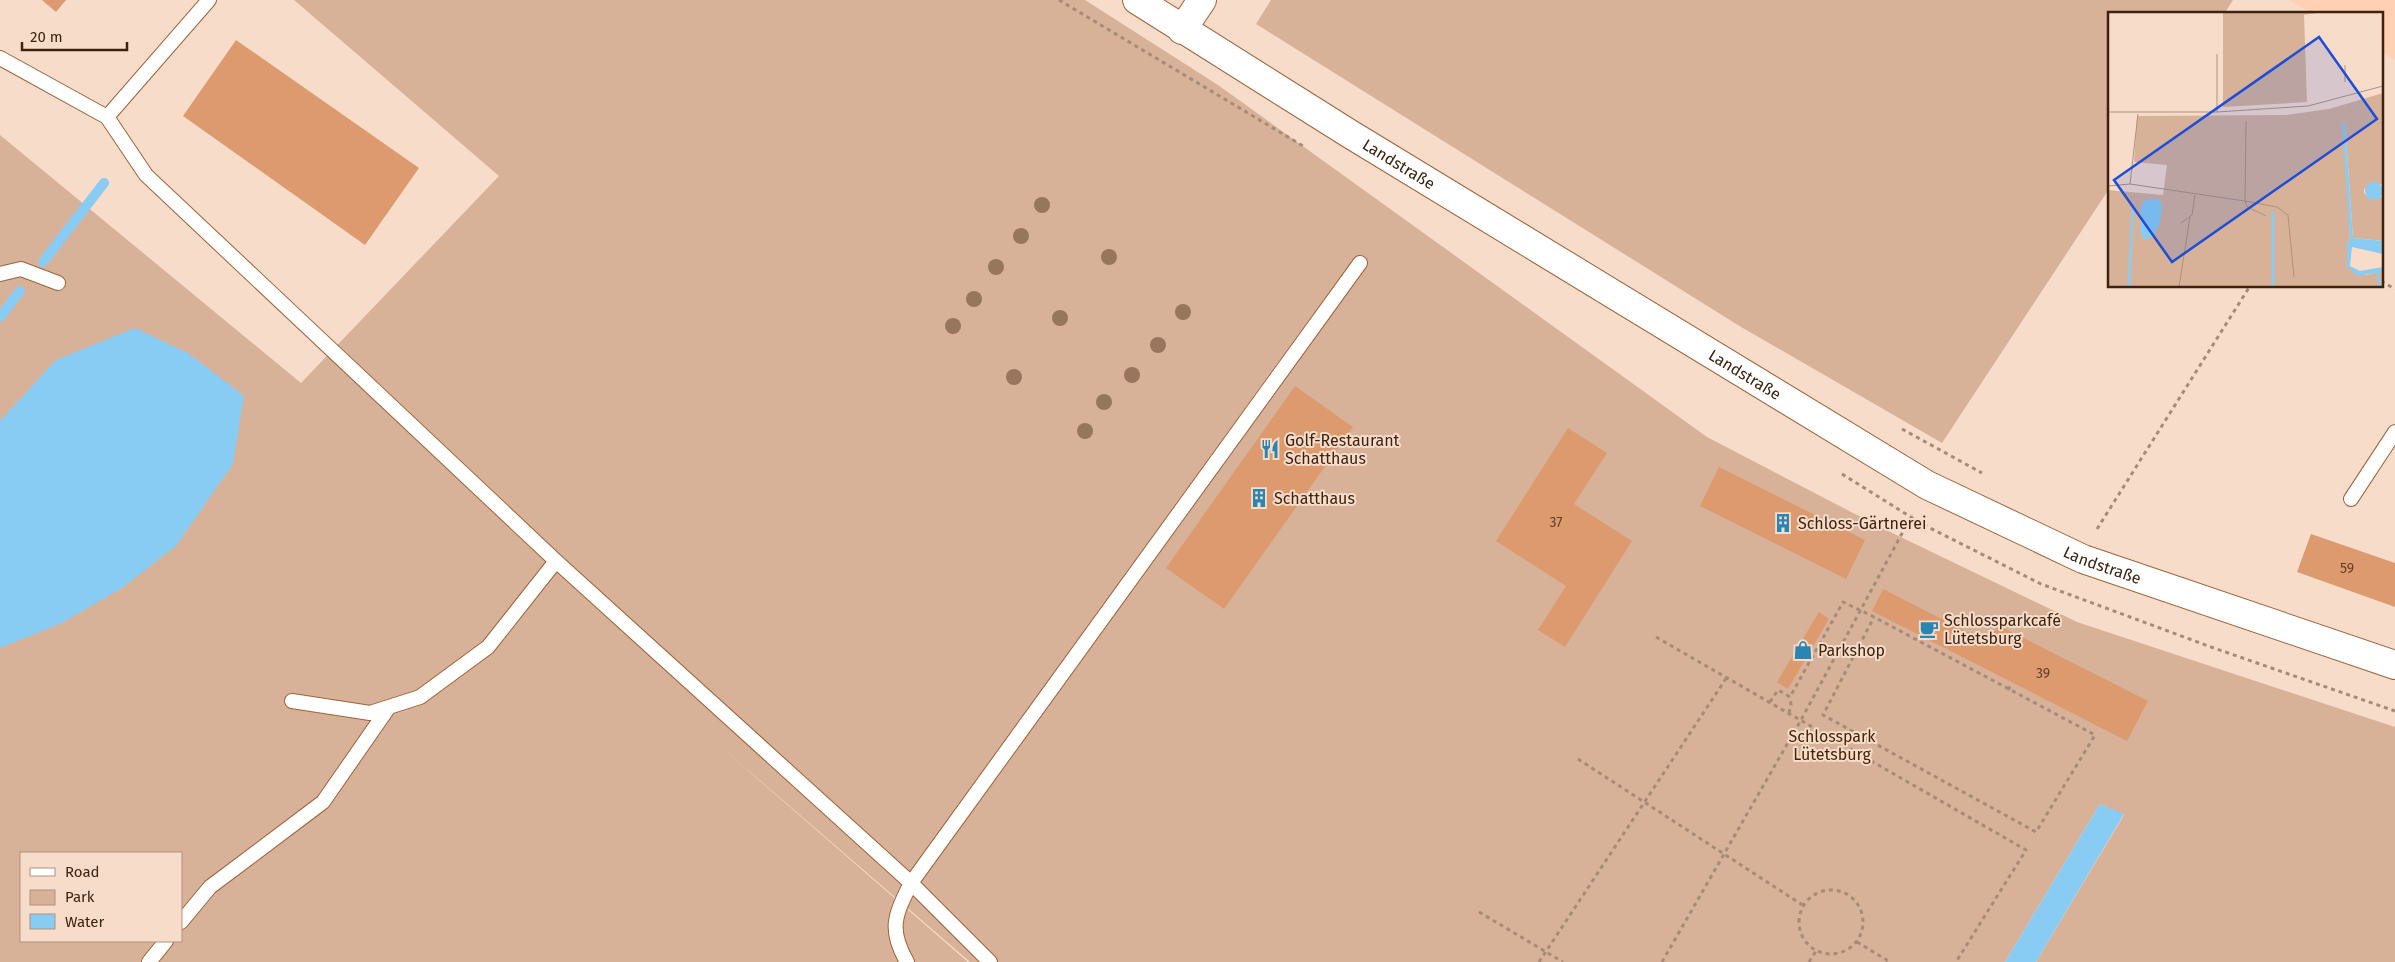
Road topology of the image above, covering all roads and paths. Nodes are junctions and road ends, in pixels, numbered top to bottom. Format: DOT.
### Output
graph roads {
  1 [pos="209,0"];
  2 [pos="1137,0"];
  3 [pos="1202,0"];
  4 [pos="1182,30"];
  5 [pos="0,58"];
  6 [pos="106,117"];
  7 [pos="1360,263"];
  8 [pos="0,274"];
  9 [pos="58,282"];
  10 [pos="2382,282"];
  11 [pos="2249,288"];
  12 [pos="2395,289"];
  13 [pos="1899,428"];
  14 [pos="2395,432"];
  15 [pos="1986,474"];
  16 [pos="1927,485"];
  17 [pos="2351,499"];
  18 [pos="2089,524"];
  19 [pos="2097,528"];
  20 [pos="2106,532"];
  21 [pos="2083,559"];
  22 [pos="556,561"];
  23 [pos="2068,594"];
  24 [pos="1860,610"];
  25 [pos="1874,617"];
  26 [pos="1656,637"];
  27 [pos="1976,664"];
  28 [pos="2395,665"];
  29 [pos="1973,670"];
  30 [pos="1727,677"];
  31 [pos="2012,683"];
  32 [pos="2008,690"];
  33 [pos="1790,697"];
  34 [pos="292,701"];
  35 [pos="1770,702"];
  36 [pos="389,707"];
  37 [pos="1789,713"];
  38 [pos="1801,720"];
  39 [pos="1578,759"];
  40 [pos="1645,802"];
  41 [pos="1723,853"];
  42 [pos="912,883"];
  43 [pos="1804,906"];
  44 [pos="1479,912"];
  45 [pos="182,921"];
  46 [pos="165,942"];
  47 [pos="1857,942"];
  48 [pos="1816,951"];
  49 [pos="1546,952"];
  50 [pos="149,962"];
  51 [pos="907,962"];
  52 [pos="990,962"];
  53 [pos="1539,962"];
  54 [pos="1563,962"];
  55 [pos="1662,962"];
  56 [pos="1809,962"];
  57 [pos="1890,962"];
  58 [pos="1956,962"];
  1 -- 6 [label="lane"];
  2 -- 4 [label="street, Landstraße"];
  3 -- 4 [label="street"];
  4 -- 16 [label="street, Landstraße"];
  5 -- 6 [label="lane"];
  6 -- 22 [label="lane"];
  7 -- 42 [label="lane"];
  8 -- 9 [label="lane"];
  10 -- 12 [label="path"];
  11 -- 19 [label="path"];
  13 -- 15 [label="path"];
  14 -- 17 [label="lane"];
  16 -- 21 [label="street, Landstraße"];
  16 -- 24 [label="path"];
  18 -- 19 [label="path"];
  19 -- 20 [label="path"];
  19 -- 21 [label="path"];
  21 -- 23 [label="path"];
  21 -- 28 [label="street, Landstraße"];
  22 -- 36 [label="lane"];
  22 -- 42 [label="lane"];
  24 -- 25 [label="path"];
  24 -- 33 [label="path"];
  24 -- 38 [label="path"];
  25 -- 29 [label="path"];
  25 -- 32 [label="path"];
  26 -- 30 [label="path"];
  27 -- 29 [label="path"];
  29 -- 32 [label="path"];
  30 -- 35 [label="path"];
  30 -- 40 [label="path"];
  31 -- 32 [label="path"];
  33 -- 35 [label="path"];
  33 -- 37 [label="path"];
  34 -- 36 [label="lane"];
  35 -- 37 [label="path"];
  36 -- 45 [label="lane"];
  37 -- 38 [label="path"];
  38 -- 41 [label="path"];
  38 -- 58 [label="path"];
  39 -- 40 [label="path"];
  40 -- 41 [label="path"];
  40 -- 49 [label="path"];
  41 -- 43 [label="path"];
  41 -- 55 [label="path"];
  42 -- 51 [label="lane"];
  42 -- 52 [label="lane"];
  43 -- 47 [label="path"];
  43 -- 48 [label="path"];
  44 -- 49 [label="path"];
  46 -- 50 [label="lane"];
  47 -- 48 [label="path"];
  47 -- 57 [label="path"];
  48 -- 56 [label="path"];
  49 -- 53 [label="path"];
  49 -- 54 [label="path"];
}
